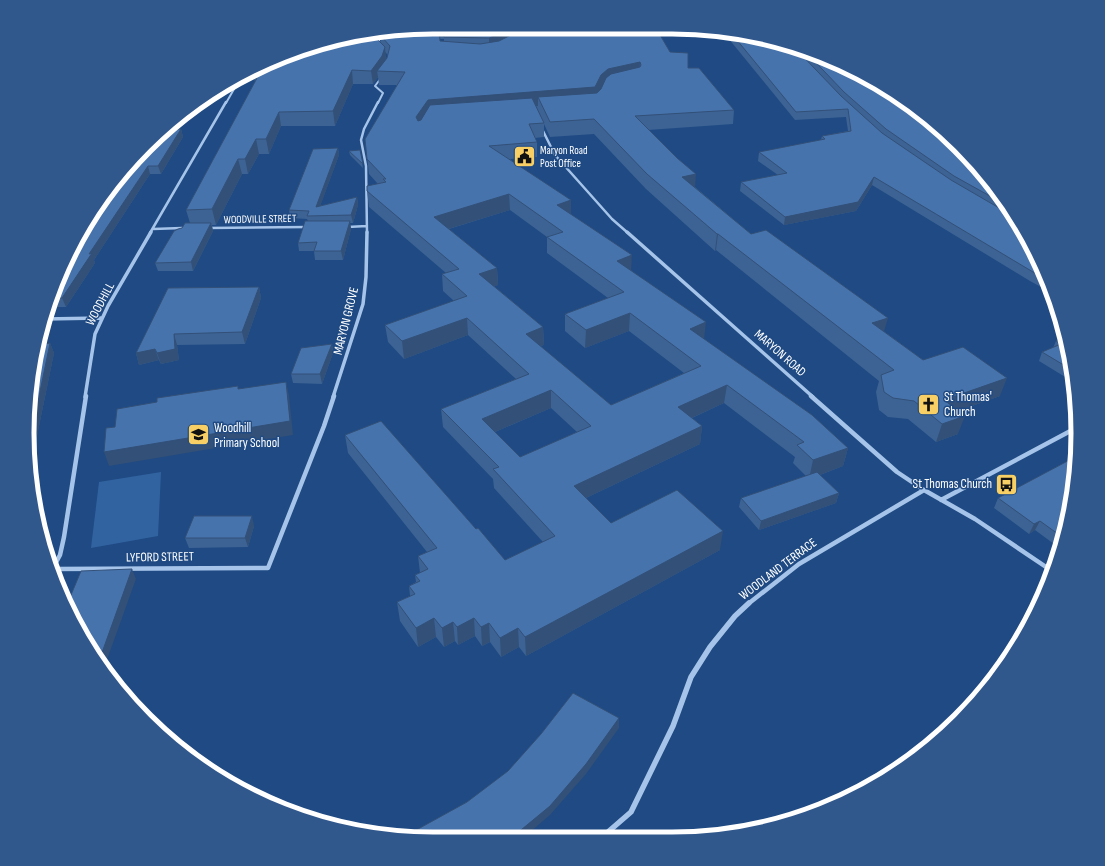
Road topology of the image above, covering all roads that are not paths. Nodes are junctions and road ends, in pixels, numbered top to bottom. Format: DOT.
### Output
graph roads {
  1 [pos="516,34"];
  2 [pos="379,37"];
  3 [pos="516,42"];
  4 [pos="383,53"];
  5 [pos="382,75"];
  6 [pos="236,85"];
  7 [pos="539,122"];
  8 [pos="367,226"];
  9 [pos="311,227"];
  10 [pos="343,227"];
  11 [pos="185,228"];
  12 [pos="200,228"];
  13 [pos="154,229"];
  14 [pos="101,318"];
  15 [pos="51,319"];
  16 [pos="1071,431"];
  17 [pos="924,490"];
  18 [pos="941,500"];
  19 [pos="56,563"];
  20 [pos="58,568"];
  21 [pos="268,568"];
  22 [pos="1047,568"];
  23 [pos="608,832"];
  1 -- 3 [label="street"];
  2 -- 4 [label="street"];
  5 -- 8 [label="street, MARYON GROVE"];
  6 -- 13 [label="street, WOODHILL"];
  7 -- 17 [label="street, MARYON ROAD"];
  8 -- 10 [label="street"];
  8 -- 21 [label="street, MARYON GROVE"];
  9 -- 12 [label="street, WOODVILLE STREET"];
  11 -- 13 [label="street"];
  13 -- 14 [label="street, WOODHILL"];
  14 -- 15 [label="street"];
  14 -- 19 [label="street, WOODHILL"];
  16 -- 18 [label="street"];
  17 -- 18 [label="street, MARYON ROAD"];
  17 -- 23 [label="street, WOODLAND TERRACE"];
  18 -- 22 [label="street, MARYON ROAD"];
  20 -- 21 [label="street, LYFORD STREET"];
}
